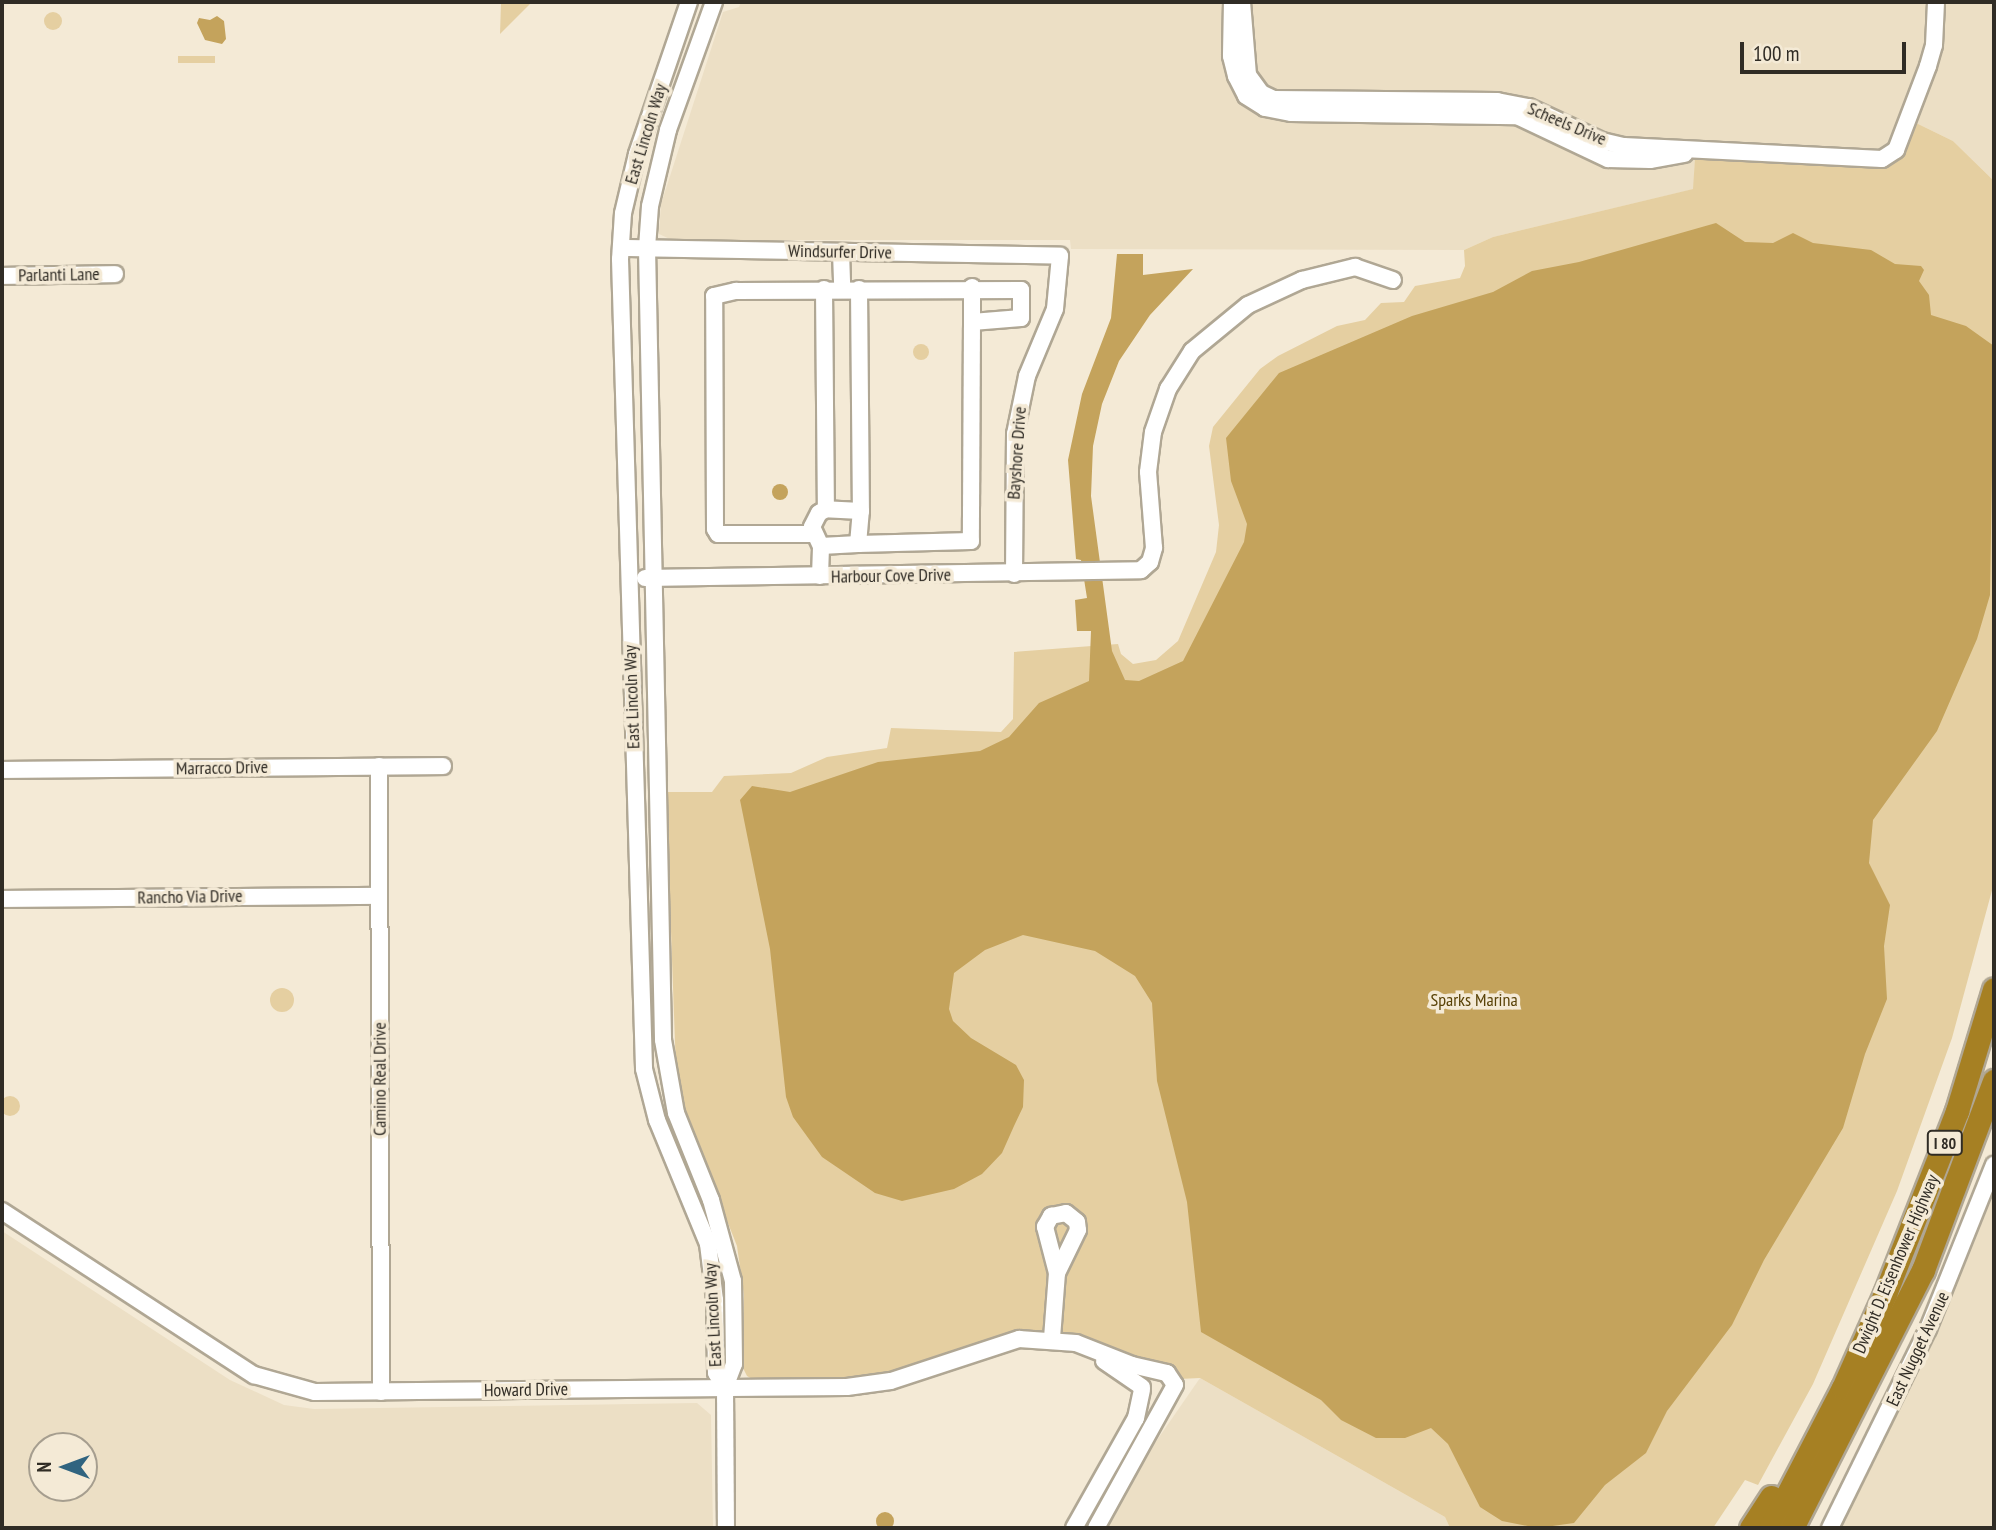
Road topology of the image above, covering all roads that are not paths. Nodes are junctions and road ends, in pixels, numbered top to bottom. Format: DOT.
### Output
graph roads {
  1 [pos="689,2"];
  2 [pos="714,2"];
  3 [pos="1232,2"];
  4 [pos="1242,2"];
  5 [pos="1936,2"];
  6 [pos="1412,108"];
  7 [pos="1704,151"];
  8 [pos="621,248"];
  9 [pos="647,248"];
  10 [pos="841,252"];
  11 [pos="1060,256"];
  12 [pos="116,274"];
  13 [pos="2,276"];
  14 [pos="1393,280"];
  15 [pos="972,287"];
  16 [pos="824,289"];
  17 [pos="842,289"];
  18 [pos="859,289"];
  19 [pos="972,322"];
  20 [pos="826,509"];
  21 [pos="860,511"];
  22 [pos="817,540"];
  23 [pos="859,544"];
  24 [pos="1014,574"];
  25 [pos="820,576"];
  26 [pos="629,578"];
  27 [pos="653,578"];
  28 [pos="379,766"];
  29 [pos="443,766"];
  30 [pos="2,770"];
  31 [pos="379,896"];
  32 [pos="2,899"];
  33 [pos="1994,989"];
  34 [pos="1994,1081"];
  35 [pos="1994,1165"];
  36 [pos="2,1211"];
  37 [pos="1923,1270"];
  38 [pos="1058,1273"];
  39 [pos="1885,1294"];
  40 [pos="1052,1338"];
  41 [pos="1093,1349"];
  42 [pos="1157,1371"];
  43 [pos="725,1388"];
  44 [pos="1142,1389"];
  45 [pos="381,1392"];
  46 [pos="1167,1402"];
  47 [pos="1091,1499"];
  48 [pos="1108,1507"];
  49 [pos="726,1528"];
  50 [pos="1074,1528"];
  51 [pos="1097,1528"];
  52 [pos="1751,1528"];
  53 [pos="1770,1528"];
  54 [pos="1792,1528"];
  55 [pos="1804,1528"];
  56 [pos="1830,1528"];
  1 -- 8 [label="street, East Lincoln Way"];
  2 -- 9 [label="street, East Lincoln Way"];
  3 -- 6 [label="street"];
  4 -- 6 [label="street, Scheels Drive"];
  5 -- 7 [label="street, Scheels Drive"];
  6 -- 7 [label="street, Scheels Drive"];
  6 -- 7 [label="street"];
  8 -- 9 [label="street, Windsurfer Drive"];
  8 -- 26 [label="street, East Lincoln Way"];
  9 -- 10 [label="street, Windsurfer Drive"];
  9 -- 27 [label="street, East Lincoln Way"];
  10 -- 11 [label="street, Windsurfer Drive"];
  10 -- 17 [label="street"];
  11 -- 24 [label="street, Bayshore Drive"];
  12 -- 13 [label="street, Parlanti Lane"];
  14 -- 24 [label="street, Harbour Cove Drive"];
  15 -- 18 [label="street"];
  15 -- 19 [label="street"];
  15 -- 19 [label="street"];
  16 -- 17 [label="street"];
  16 -- 20 [label="street"];
  16 -- 22 [label="street"];
  17 -- 18 [label="street"];
  18 -- 21 [label="street"];
  19 -- 23 [label="street"];
  20 -- 21 [label="street"];
  20 -- 22 [label="street"];
  21 -- 23 [label="street"];
  22 -- 23 [label="street"];
  22 -- 25 [label="street"];
  24 -- 25 [label="street, Harbour Cove Drive"];
  25 -- 27 [label="street, Harbour Cove Drive"];
  26 -- 27 [label="street, Harbour Cove Drive"];
  26 -- 43 [label="street, East Lincoln Way"];
  27 -- 43 [label="street, East Lincoln Way"];
  28 -- 29 [label="street, Marracco Drive"];
  28 -- 30 [label="street, Marracco Drive"];
  28 -- 31 [label="street, Camino Real Drive"];
  31 -- 32 [label="street, Rancho Via Drive"];
  31 -- 45 [label="street, Camino Real Drive"];
  33 -- 39 [label="highway, Dwight D. Eisenhower Highway / I 80"];
  34 -- 37 [label="highway, Dwight D. Eisenhower Highway / I 80"];
  35 -- 56 [label="street, East Nugget Avenue"];
  36 -- 45 [label="street, Howard Drive"];
  37 -- 54 [label="highway, Dwight D. Eisenhower Highway / I 80"];
  37 -- 55 [label="highway"];
  38 -- 40 [label="street"];
  39 -- 52 [label="highway"];
  39 -- 53 [label="highway, Dwight D. Eisenhower Highway / I 80"];
  40 -- 41 [label="street, Howard Drive"];
  40 -- 43 [label="street, Howard Drive"];
  41 -- 42 [label="street, Howard Drive"];
  41 -- 44 [label="street, Howard Drive"];
  42 -- 44 [label="street"];
  42 -- 46 [label="street"];
  43 -- 45 [label="street, Howard Drive"];
  43 -- 49 [label="street, East Lincoln Way"];
  44 -- 46 [label="street"];
  44 -- 47 [label="street"];
  46 -- 48 [label="street"];
  47 -- 48 [label="street"];
  47 -- 50 [label="street"];
  48 -- 51 [label="street"];
}
